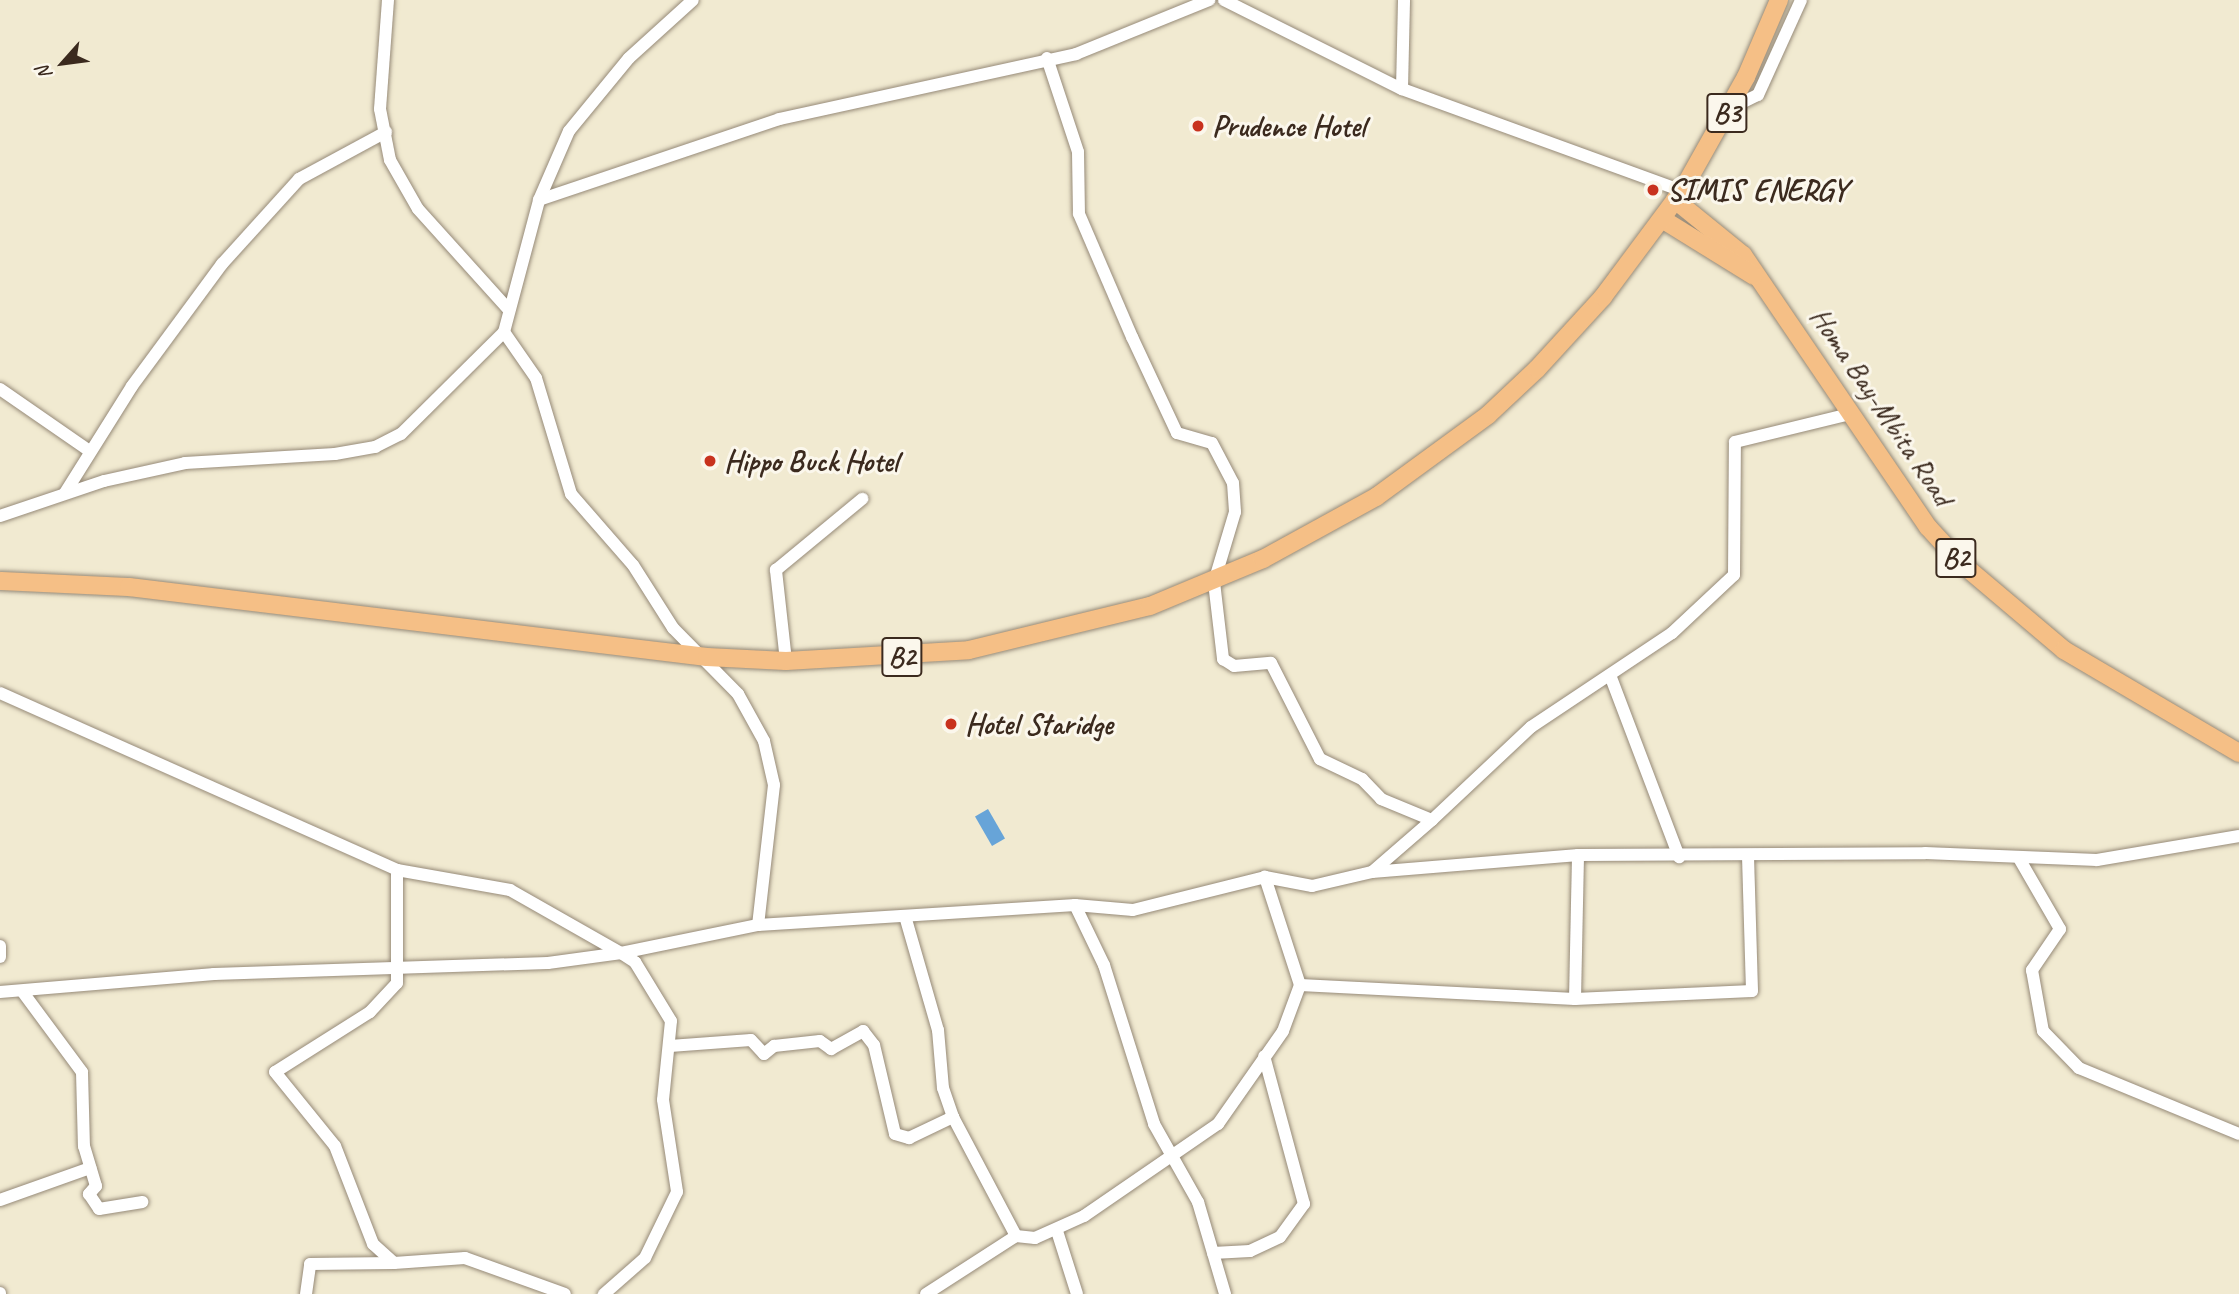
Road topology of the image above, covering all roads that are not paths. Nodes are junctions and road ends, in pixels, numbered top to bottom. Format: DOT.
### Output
graph roads {
  1 [pos="388,0"];
  2 [pos="693,0"];
  3 [pos="1209,0"];
  4 [pos="1224,0"];
  5 [pos="1404,0"];
  6 [pos="1779,0"];
  7 [pos="1801,0"];
  8 [pos="1047,58"];
  9 [pos="1402,89"];
  10 [pos="1729,109"];
  11 [pos="386,132"];
  12 [pos="1678,195"];
  13 [pos="539,200"];
  14 [pos="1662,219"];
  15 [pos="1757,278"];
  16 [pos="509,310"];
  17 [pos="504,332"];
  18 [pos="0,389"];
  19 [pos="1850,414"];
  20 [pos="88,450"];
  21 [pos="63,496"];
  22 [pos="862,499"];
  23 [pos="0,516"];
  24 [pos="0,581"];
  25 [pos="1214,582"];
  26 [pos="707,657"];
  27 [pos="786,661"];
  28 [pos="1609,675"];
  29 [pos="0,693"];
  30 [pos="2239,753"];
  31 [pos="1432,820"];
  32 [pos="2239,836"];
  33 [pos="1578,855"];
  34 [pos="1748,856"];
  35 [pos="1679,857"];
  36 [pos="2020,860"];
  37 [pos="397,870"];
  38 [pos="1372,873"];
  39 [pos="1265,877"];
  40 [pos="1074,905"];
  41 [pos="905,916"];
  42 [pos="758,925"];
  43 [pos="0,946"];
  44 [pos="621,953"];
  45 [pos="0,957"];
  46 [pos="396,968"];
  47 [pos="1300,985"];
  48 [pos="22,991"];
  49 [pos="0,992"];
  50 [pos="1575,999"];
  51 [pos="670,1046"];
  52 [pos="1265,1056"];
  53 [pos="953,1117"];
  54 [pos="2239,1134"];
  55 [pos="1173,1155"];
  56 [pos="90,1168"];
  57 [pos="0,1200"];
  58 [pos="142,1202"];
  59 [pos="1057,1231"];
  60 [pos="1016,1236"];
  61 [pos="1213,1253"];
  62 [pos="394,1263"];
  63 [pos="306,1294"];
  64 [pos="565,1294"];
  65 [pos="604,1294"];
  66 [pos="926,1294"];
  67 [pos="1077,1294"];
  68 [pos="1225,1294"];
  1 -- 11 [label="street"];
  2 -- 13 [label="street"];
  3 -- 8 [label="street"];
  4 -- 9 [label="street"];
  5 -- 9 [label="street"];
  6 -- 10 [label="highway, B3"];
  7 -- 10 [label="street"];
  8 -- 13 [label="street"];
  8 -- 25 [label="street"];
  9 -- 12 [label="street"];
  10 -- 12 [label="highway, B3"];
  11 -- 16 [label="street"];
  11 -- 20 [label="street"];
  12 -- 14 [label="highway, B3"];
  12 -- 15 [label="highway, Homa Bay-Mbita Road / B2"];
  13 -- 16 [label="street"];
  14 -- 15 [label="highway, Homa Bay-Mbita Road / B2"];
  14 -- 25 [label="highway, B2"];
  15 -- 19 [label="highway, Homa Bay-Mbita Road / B2"];
  16 -- 17 [label="street"];
  17 -- 21 [label="street"];
  17 -- 26 [label="street"];
  18 -- 20 [label="street"];
  19 -- 28 [label="street"];
  19 -- 30 [label="highway, Homa Bay-Mbita Road / B2"];
  20 -- 21 [label="street"];
  21 -- 23 [label="street"];
  22 -- 27 [label="street"];
  24 -- 26 [label="highway, B2"];
  25 -- 27 [label="highway, B2"];
  25 -- 31 [label="street"];
  26 -- 27 [label="highway, B2"];
  26 -- 42 [label="street"];
  28 -- 31 [label="street"];
  28 -- 35 [label="street"];
  29 -- 37 [label="street"];
  31 -- 38 [label="street"];
  32 -- 36 [label="street"];
  33 -- 35 [label="street"];
  33 -- 38 [label="street"];
  33 -- 50 [label="street"];
  34 -- 35 [label="street"];
  34 -- 36 [label="street"];
  34 -- 50 [label="street"];
  36 -- 54 [label="street"];
  37 -- 44 [label="street"];
  37 -- 46 [label="street"];
  38 -- 39 [label="street"];
  39 -- 40 [label="street"];
  39 -- 47 [label="street"];
  40 -- 41 [label="street"];
  40 -- 55 [label="street"];
  41 -- 42 [label="street"];
  41 -- 53 [label="street"];
  42 -- 44 [label="street"];
  43 -- 45 [label="street"];
  44 -- 46 [label="street"];
  44 -- 51 [label="street"];
  46 -- 48 [label="street"];
  46 -- 62 [label="street"];
  47 -- 50 [label="street"];
  47 -- 52 [label="street"];
  48 -- 49 [label="street"];
  48 -- 56 [label="street"];
  51 -- 53 [label="street"];
  51 -- 65 [label="street"];
  52 -- 55 [label="street"];
  52 -- 61 [label="street"];
  53 -- 60 [label="street"];
  55 -- 59 [label="street"];
  55 -- 61 [label="street"];
  56 -- 57 [label="street"];
  56 -- 58 [label="street"];
  59 -- 60 [label="street"];
  59 -- 67 [label="street"];
  60 -- 66 [label="street"];
  61 -- 68 [label="street"];
  62 -- 63 [label="street"];
  62 -- 64 [label="street"];
}
